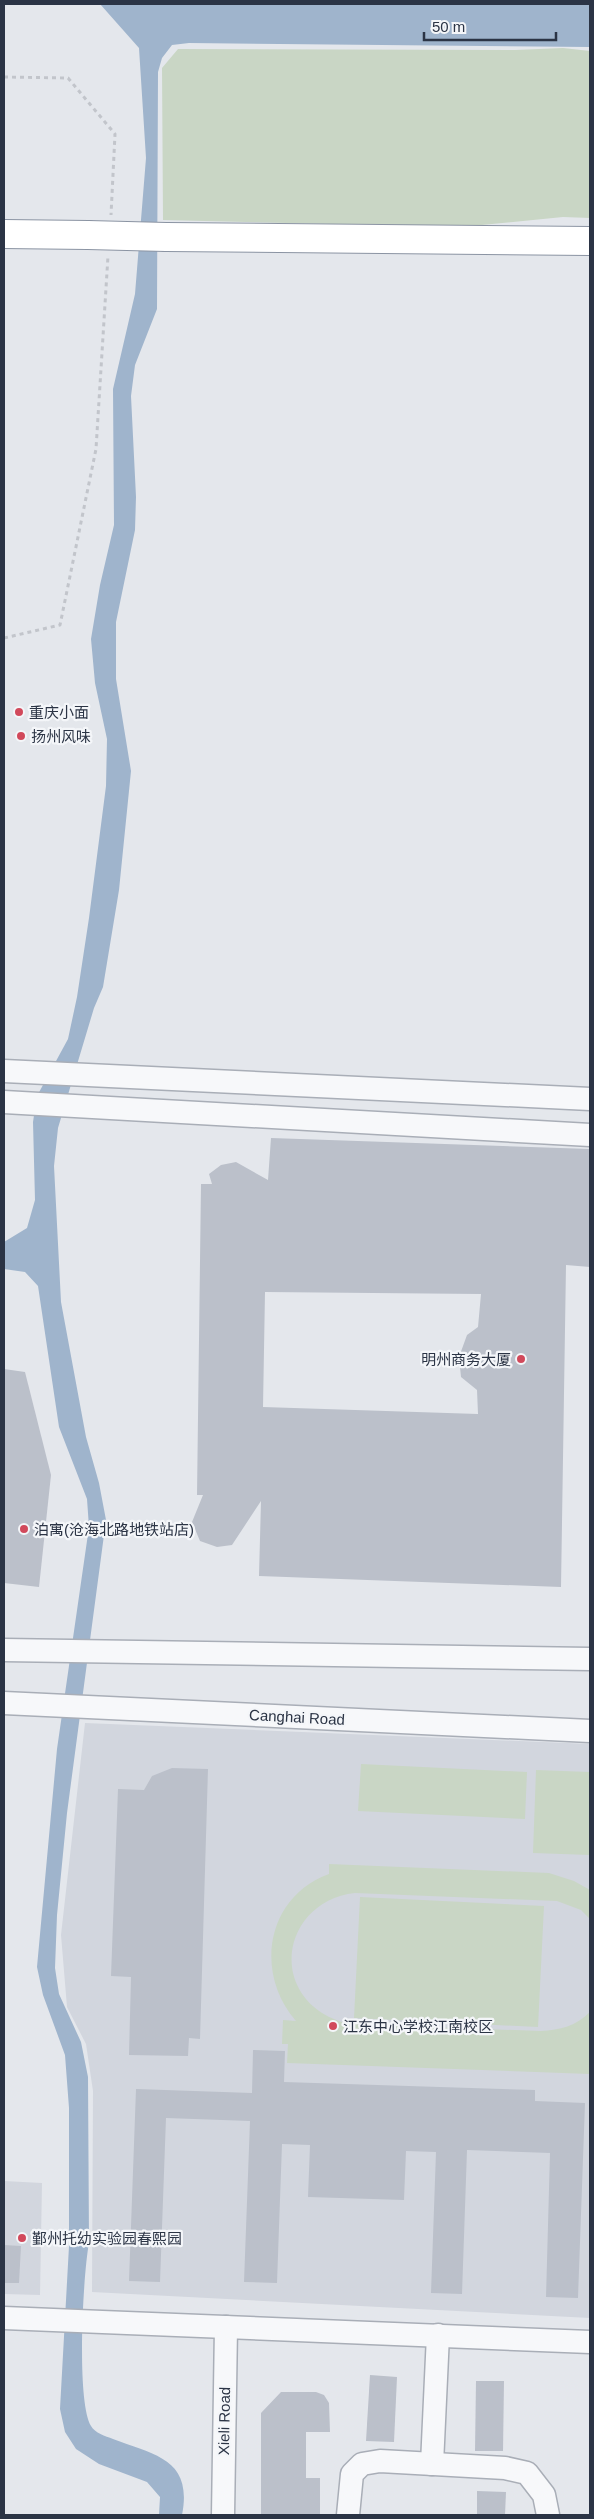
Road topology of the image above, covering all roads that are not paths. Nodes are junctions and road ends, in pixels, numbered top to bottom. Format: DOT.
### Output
graph roads {
  1 [pos="4,234"];
  2 [pos="590,241"];
  3 [pos="4,1071"];
  4 [pos="590,1099"];
  5 [pos="14,1103"];
  6 [pos="590,1135"];
  7 [pos="4,1650"];
  8 [pos="590,1659"];
  9 [pos="14,1704"];
  10 [pos="590,1731"];
  11 [pos="4,2318"];
  12 [pos="226,2327"];
  13 [pos="438,2336"];
  14 [pos="590,2342"];
  15 [pos="432,2464"];
  16 [pos="222,2515"];
  17 [pos="348,2515"];
  18 [pos="548,2515"];
  1 -- 2 [label="highway, bridge"];
  3 -- 4 [label="street"];
  5 -- 6 [label="street"];
  7 -- 8 [label="street"];
  9 -- 10 [label="street, Canghai Road"];
  11 -- 12 [label="street"];
  12 -- 13 [label="street"];
  12 -- 16 [label="street, Xieli Road"];
  13 -- 14 [label="street"];
  13 -- 15 [label="street"];
  15 -- 17 [label="street"];
  15 -- 18 [label="street"];
}
